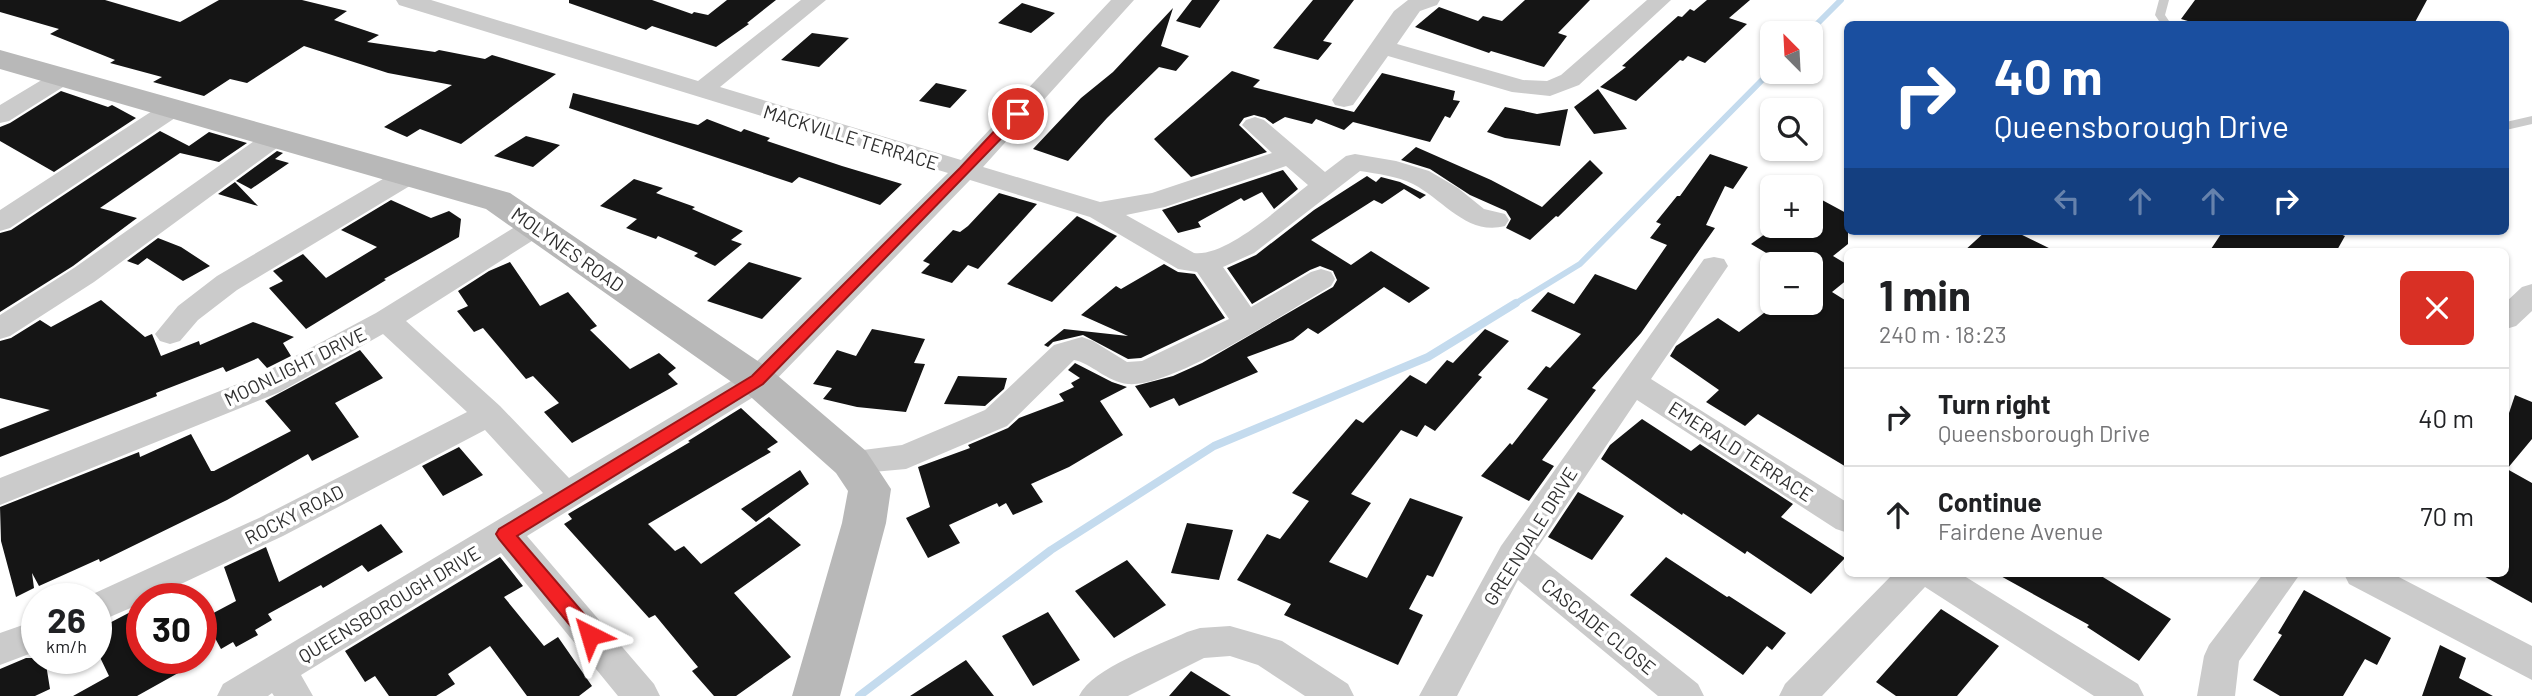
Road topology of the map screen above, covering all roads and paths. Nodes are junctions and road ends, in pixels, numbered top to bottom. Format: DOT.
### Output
graph roads {
  1 [pos="407,0"];
  2 [pos="815,0"];
  3 [pos="1123,0"];
  4 [pos="1429,0"];
  5 [pos="1660,0"];
  6 [pos="2164,0"];
  7 [pos="2164,21"];
  8 [pos="1383,47"];
  9 [pos="0,59"];
  10 [pos="63,77"];
  11 [pos="700,91"];
  12 [pos="1344,100"];
  13 [pos="175,107"];
  14 [pos="0,116"];
  15 [pos="2532,120"];
  16 [pos="1255,125"];
  17 [pos="2509,125"];
  18 [pos="276,137"];
  19 [pos="1289,156"];
  20 [pos="965,171"];
  21 [pos="409,176"];
  22 [pos="1324,185"];
  23 [pos="1099,211"];
  24 [pos="1495,220"];
  25 [pos="0,222"];
  26 [pos="536,226"];
  27 [pos="1206,264"];
  28 [pos="1714,266"];
  29 [pos="1321,279"];
  30 [pos="2532,294"];
  31 [pos="2509,316"];
  32 [pos="386,320"];
  33 [pos="1247,323"];
  34 [pos="0,329"];
  35 [pos="170,334"];
  36 [pos="757,380"];
  37 [pos="1634,383"];
  38 [pos="489,414"];
  39 [pos="851,462"];
  40 [pos="0,492"];
  41 [pos="567,497"];
  42 [pos="1844,517"];
  43 [pos="505,534"];
  44 [pos="1513,556"];
  45 [pos="1912,577"];
  46 [pos="1938,577"];
  47 [pos="2281,577"];
  48 [pos="2367,577"];
  49 [pos="112,601"];
  50 [pos="21,641"];
  51 [pos="0,649"];
  52 [pos="2532,664"];
  53 [pos="821,677"];
  54 [pos="286,683"];
  55 [pos="236,696"];
  56 [pos="641,696"];
  57 [pos="1098,696"];
  58 [pos="1335,696"];
  59 [pos="1438,696"];
  60 [pos="1685,696"];
  61 [pos="1798,696"];
  62 [pos="2125,696"];
  63 [pos="2216,696"];
  1 -- 11 [label="street, MACKVILLE TERRACE"];
  2 -- 11 [label="street"];
  3 -- 20 [label="street, QUEENSBOROUGH DRIVE"];
  4 -- 8 [label="street"];
  5 -- 8 [label="street"];
  6 -- 7 [label="lane"];
  8 -- 12 [label="street"];
  9 -- 10 [label="main road, MOLYNES ROAD"];
  10 -- 13 [label="main road, MOLYNES ROAD"];
  10 -- 14 [label="street"];
  11 -- 20 [label="street, MACKVILLE TERRACE"];
  13 -- 18 [label="main road, MOLYNES ROAD"];
  13 -- 25 [label="street"];
  15 -- 17 [label="lane"];
  16 -- 19 [label="street"];
  18 -- 21 [label="main road, MOLYNES ROAD"];
  18 -- 34 [label="street"];
  19 -- 22 [label="street"];
  19 -- 23 [label="street"];
  20 -- 23 [label="street, MACKVILLE TERRACE"];
  20 -- 36 [label="street, QUEENSBOROUGH DRIVE"];
  21 -- 26 [label="main road, MOLYNES ROAD"];
  21 -- 35 [label="street"];
  22 -- 24 [label="street"];
  22 -- 27 [label="street"];
  23 -- 27 [label="street, MACKVILLE TERRACE"];
  26 -- 32 [label="street, MOONLIGHT DRIVE"];
  26 -- 36 [label="main road, MOLYNES ROAD"];
  27 -- 33 [label="street"];
  28 -- 37 [label="street, GREENDALE DRIVE"];
  29 -- 33 [label="street"];
  30 -- 31 [label="street"];
  32 -- 38 [label="street"];
  32 -- 40 [label="street, MOONLIGHT DRIVE"];
  33 -- 39 [label="street"];
  36 -- 39 [label="main road, MOLYNES ROAD"];
  36 -- 41 [label="street, QUEENSBOROUGH DRIVE"];
  37 -- 42 [label="street, EMERALD TERRACE"];
  37 -- 44 [label="street, GREENDALE DRIVE"];
  38 -- 41 [label="street"];
  38 -- 49 [label="street, ROCKY ROAD"];
  39 -- 53 [label="main road, MOLYNES ROAD"];
  41 -- 43 [label="street, QUEENSBOROUGH DRIVE"];
  43 -- 54 [label="street, QUEENSBOROUGH DRIVE"];
  43 -- 56 [label="street"];
  44 -- 59 [label="street, GREENDALE DRIVE"];
  44 -- 60 [label="street, CASCADE CLOSE"];
  45 -- 61 [label="street"];
  46 -- 62 [label="street"];
  47 -- 63 [label="street"];
  48 -- 52 [label="street"];
  50 -- 51 [label="street"];
  54 -- 55 [label="street, QUEENSBOROUGH DRIVE"];
  57 -- 58 [label="street"];
}
